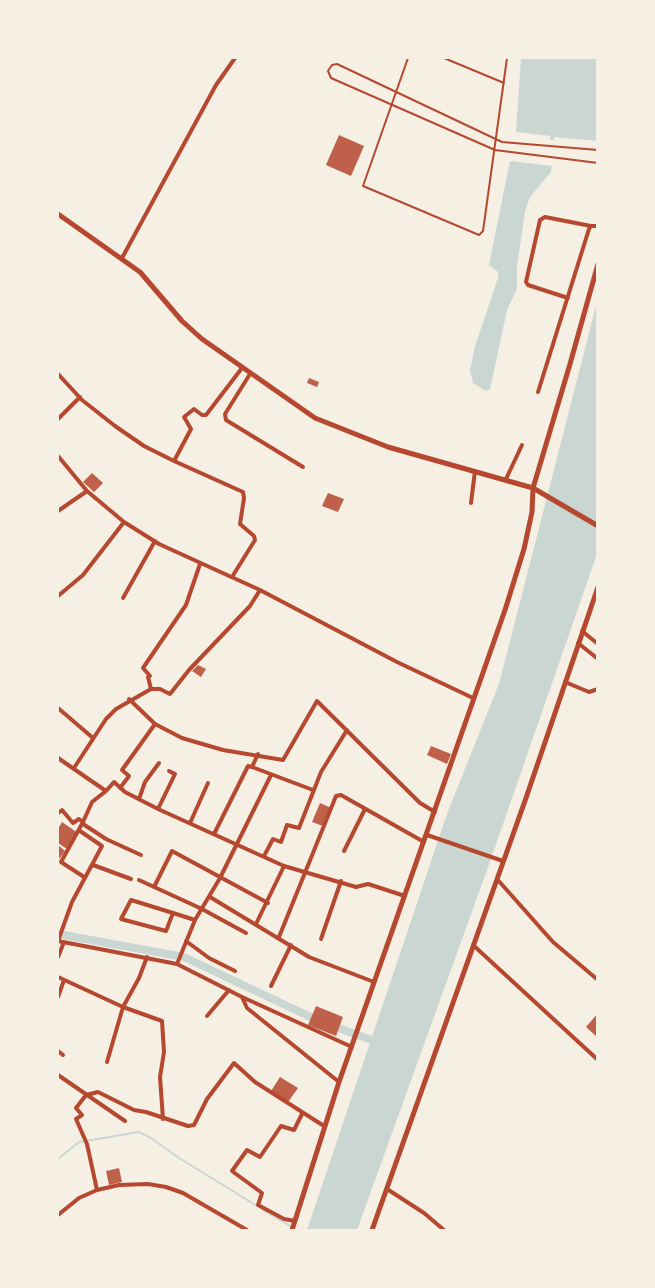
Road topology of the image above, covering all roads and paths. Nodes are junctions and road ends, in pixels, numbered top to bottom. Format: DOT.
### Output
graph roads {
  1 [pos="234,58"];
  2 [pos="408,58"];
  3 [pos="444,58"];
  4 [pos="507,58"];
  5 [pos="504,83"];
  6 [pos="397,92"];
  7 [pos="391,105"];
  8 [pos="497,139"];
  9 [pos="495,150"];
  10 [pos="598,150"];
  11 [pos="598,163"];
  12 [pos="58,214"];
  13 [pos="591,226"];
  14 [pos="598,226"];
  15 [pos="122,258"];
  16 [pos="598,264"];
  17 [pos="568,298"];
  18 [pos="242,368"];
  19 [pos="58,374"];
  20 [pos="250,374"];
  21 [pos="538,392"];
  22 [pos="80,397"];
  23 [pos="58,419"];
  24 [pos="522,445"];
  25 [pos="58,456"];
  26 [pos="174,461"];
  27 [pos="304,467"];
  28 [pos="475,471"];
  29 [pos="506,479"];
  30 [pos="533,488"];
  31 [pos="87,491"];
  32 [pos="471,502"];
  33 [pos="58,511"];
  34 [pos="124,522"];
  35 [pos="598,526"];
  36 [pos="155,541"];
  37 [pos="200,564"];
  38 [pos="232,577"];
  39 [pos="598,587"];
  40 [pos="260,590"];
  41 [pos="58,596"];
  42 [pos="123,598"];
  43 [pos="582,630"];
  44 [pos="578,643"];
  45 [pos="598,644"];
  46 [pos="598,659"];
  47 [pos="565,682"];
  48 [pos="151,689"];
  49 [pos="598,689"];
  50 [pos="473,698"];
  51 [pos="129,699"];
  52 [pos="58,708"];
  53 [pos="155,724"];
  54 [pos="347,730"];
  55 [pos="93,738"];
  56 [pos="258,754"];
  57 [pos="58,758"];
  58 [pos="159,762"];
  59 [pos="252,767"];
  60 [pos="74,768"];
  61 [pos="170,771"];
  62 [pos="271,775"];
  63 [pos="208,783"];
  64 [pos="120,788"];
  65 [pos="313,790"];
  66 [pos="106,791"];
  67 [pos="139,799"];
  68 [pos="158,808"];
  69 [pos="365,809"];
  70 [pos="435,812"];
  71 [pos="58,813"];
  72 [pos="83,823"];
  73 [pos="190,823"];
  74 [pos="80,831"];
  75 [pos="214,834"];
  76 [pos="427,835"];
  77 [pos="424,842"];
  78 [pos="237,844"];
  79 [pos="344,850"];
  80 [pos="141,855"];
  81 [pos="264,856"];
  82 [pos="503,861"];
  83 [pos="93,865"];
  84 [pos="284,866"];
  85 [pos="306,872"];
  86 [pos="84,877"];
  87 [pos="220,878"];
  88 [pos="130,880"];
  89 [pos="139,880"];
  90 [pos="497,880"];
  91 [pos="341,881"];
  92 [pos="154,887"];
  93 [pos="405,896"];
  94 [pos="210,897"];
  95 [pos="268,903"];
  96 [pos="202,909"];
  97 [pos="173,913"];
  98 [pos="58,920"];
  99 [pos="195,920"];
  100 [pos="63,923"];
  101 [pos="256,924"];
  102 [pos="246,933"];
  103 [pos="279,937"];
  104 [pos="321,939"];
  105 [pos="58,941"];
  106 [pos="64,942"];
  107 [pos="185,942"];
  108 [pos="291,945"];
  109 [pos="473,945"];
  110 [pos="58,957"];
  111 [pos="147,957"];
  112 [pos="177,964"];
  113 [pos="235,971"];
  114 [pos="58,977"];
  115 [pos="64,980"];
  116 [pos="598,980"];
  117 [pos="374,982"];
  118 [pos="271,986"];
  119 [pos="229,990"];
  120 [pos="58,997"];
  121 [pos="242,997"];
  122 [pos="123,1007"];
  123 [pos="207,1016"];
  124 [pos="353,1044"];
  125 [pos="58,1051"];
  126 [pos="63,1056"];
  127 [pos="598,1060"];
  128 [pos="108,1062"];
  129 [pos="58,1075"];
  130 [pos="339,1082"];
  131 [pos="86,1095"];
  132 [pos="302,1114"];
  133 [pos="163,1119"];
  134 [pos="125,1121"];
  135 [pos="324,1126"];
  136 [pos="388,1189"];
  137 [pos="96,1190"];
  138 [pos="58,1215"];
  139 [pos="293,1226"];
  140 [pos="247,1230"];
  141 [pos="372,1230"];
  142 [pos="444,1230"];
  1 -- 15 [label="street"];
  2 -- 6 [label="lane"];
  3 -- 5 [label="lane"];
  4 -- 5 [label="lane"];
  5 -- 8 [label="lane"];
  6 -- 7 [label="lane"];
  6 -- 7 [label="lane"];
  6 -- 8 [label="lane"];
  7 -- 9 [label="lane"];
  7 -- 9 [label="lane"];
  8 -- 9 [label="lane"];
  8 -- 10 [label="lane"];
  9 -- 11 [label="lane"];
  12 -- 15 [label="main road"];
  13 -- 14 [label="street"];
  13 -- 17 [label="street"];
  13 -- 17 [label="street"];
  15 -- 18 [label="main road"];
  16 -- 30 [label="main road"];
  17 -- 21 [label="street"];
  18 -- 20 [label="main road"];
  18 -- 26 [label="street"];
  19 -- 22 [label="street"];
  20 -- 27 [label="street"];
  20 -- 28 [label="main road"];
  22 -- 23 [label="street"];
  22 -- 26 [label="street"];
  24 -- 29 [label="street"];
  25 -- 31 [label="street"];
  26 -- 38 [label="street"];
  28 -- 29 [label="main road"];
  28 -- 32 [label="street"];
  29 -- 30 [label="main road"];
  30 -- 35 [label="main road"];
  30 -- 50 [label="main road"];
  31 -- 33 [label="street"];
  31 -- 34 [label="street"];
  34 -- 36 [label="street"];
  34 -- 41 [label="street"];
  36 -- 37 [label="street"];
  36 -- 42 [label="street"];
  37 -- 38 [label="street"];
  37 -- 48 [label="street"];
  38 -- 40 [label="street"];
  39 -- 43 [label="main road"];
  40 -- 48 [label="street"];
  40 -- 50 [label="street"];
  43 -- 44 [label="main road"];
  43 -- 45 [label="street"];
  44 -- 46 [label="street"];
  44 -- 47 [label="main road"];
  47 -- 49 [label="street"];
  47 -- 82 [label="main road"];
  48 -- 51 [label="street"];
  50 -- 70 [label="main road"];
  51 -- 53 [label="street"];
  51 -- 55 [label="street"];
  52 -- 55 [label="street"];
  53 -- 56 [label="street"];
  53 -- 64 [label="street"];
  54 -- 56 [label="street"];
  54 -- 65 [label="street"];
  54 -- 70 [label="street"];
  55 -- 60 [label="street"];
  56 -- 59 [label="street"];
  57 -- 60 [label="street"];
  58 -- 67 [label="street"];
  59 -- 62 [label="street"];
  59 -- 75 [label="street"];
  60 -- 66 [label="street"];
  61 -- 68 [label="street"];
  62 -- 65 [label="street"];
  62 -- 78 [label="street"];
  63 -- 73 [label="street"];
  64 -- 66 [label="street"];
  64 -- 67 [label="street"];
  65 -- 81 [label="street"];
  66 -- 72 [label="street"];
  67 -- 68 [label="street"];
  68 -- 73 [label="street"];
  69 -- 77 [label="street"];
  69 -- 79 [label="street"];
  69 -- 85 [label="street"];
  70 -- 76 [label="main road"];
  71 -- 72 [label="street"];
  72 -- 74 [label="street"];
  72 -- 80 [label="street"];
  73 -- 75 [label="street"];
  74 -- 83 [label="street"];
  74 -- 86 [label="street"];
  75 -- 78 [label="street"];
  76 -- 77 [label="main road"];
  76 -- 82 [label="street"];
  77 -- 93 [label="main road"];
  78 -- 81 [label="street"];
  78 -- 87 [label="street"];
  81 -- 84 [label="street"];
  82 -- 90 [label="main road"];
  83 -- 86 [label="street"];
  83 -- 88 [label="street"];
  84 -- 85 [label="street"];
  84 -- 95 [label="street"];
  85 -- 91 [label="street"];
  85 -- 103 [label="street"];
  86 -- 100 [label="street"];
  87 -- 92 [label="street"];
  87 -- 94 [label="street"];
  87 -- 95 [label="street"];
  89 -- 92 [label="street"];
  90 -- 109 [label="main road"];
  90 -- 116 [label="street"];
  91 -- 93 [label="street"];
  91 -- 104 [label="street"];
  92 -- 96 [label="street"];
  93 -- 117 [label="main road"];
  94 -- 96 [label="street"];
  94 -- 101 [label="street"];
  95 -- 101 [label="street"];
  96 -- 99 [label="street"];
  96 -- 102 [label="street"];
  97 -- 97 [label="street"];
  97 -- 99 [label="street"];
  98 -- 100 [label="street"];
  99 -- 107 [label="street"];
  100 -- 105 [label="street"];
  101 -- 103 [label="street"];
  103 -- 108 [label="street"];
  105 -- 106 [label="street"];
  106 -- 110 [label="street"];
  106 -- 111 [label="street"];
  107 -- 112 [label="street"];
  107 -- 113 [label="street"];
  108 -- 117 [label="street"];
  108 -- 118 [label="street"];
  109 -- 127 [label="street"];
  109 -- 136 [label="main road"];
  111 -- 112 [label="street"];
  111 -- 122 [label="street"];
  112 -- 119 [label="street"];
  114 -- 115 [label="street"];
  115 -- 120 [label="street"];
  115 -- 122 [label="street"];
  117 -- 124 [label="main road"];
  119 -- 121 [label="street"];
  119 -- 123 [label="street"];
  121 -- 124 [label="street"];
  121 -- 130 [label="street"];
  122 -- 128 [label="street"];
  122 -- 133 [label="street"];
  124 -- 130 [label="main road"];
  125 -- 126 [label="street"];
  129 -- 131 [label="street"];
  130 -- 135 [label="main road"];
  131 -- 133 [label="street"];
  131 -- 134 [label="street"];
  131 -- 137 [label="street"];
  132 -- 133 [label="street"];
  132 -- 135 [label="street"];
  132 -- 139 [label="street"];
  135 -- 139 [label="main road"];
  136 -- 141 [label="main road"];
  136 -- 142 [label="street"];
  137 -- 138 [label="street"];
  137 -- 140 [label="street"];
}
